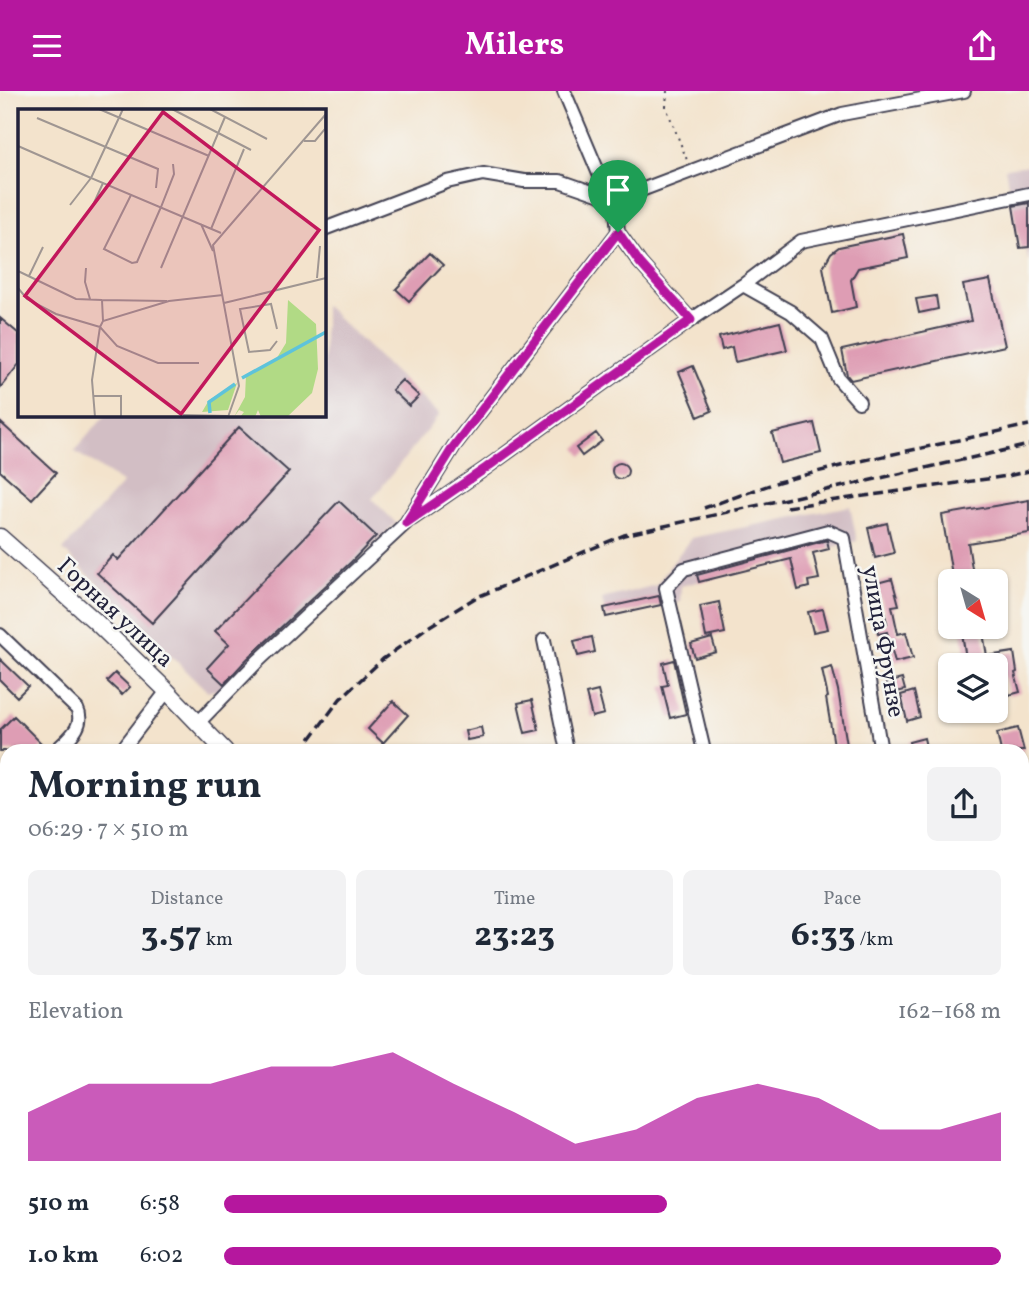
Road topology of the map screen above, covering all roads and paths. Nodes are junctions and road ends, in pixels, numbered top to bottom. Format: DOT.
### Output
graph roads {
  1 [pos="564,91"];
  2 [pos="667,91"];
  3 [pos="964,91"];
  4 [pos="691,171"];
  5 [pos="1029,194"];
  6 [pos="615,200"];
  7 [pos="326,228"];
  8 [pos="618,232"];
  9 [pos="743,285"];
  10 [pos="691,320"];
  11 [pos="859,402"];
  12 [pos="406,523"];
  13 [pos="0,537"];
  14 [pos="0,635"];
  15 [pos="544,641"];
  16 [pos="167,691"];
  17 [pos="198,723"];
  18 [pos="63,744"];
  19 [pos="126,744"];
  20 [pos="218,744"];
  21 [pos="566,744"];
  22 [pos="702,744"];
  23 [pos="880,744"];
  1 -- 6 [label="street"];
  2 -- 4 [label="path"];
  3 -- 4 [label="street"];
  4 -- 6 [label="street"];
  5 -- 9 [label="street"];
  6 -- 7 [label="street"];
  6 -- 8 [label="street"];
  8 -- 10 [label="street"];
  8 -- 12 [label="street"];
  9 -- 10 [label="street"];
  9 -- 11 [label="street"];
  10 -- 12 [label="street"];
  12 -- 17 [label="street"];
  13 -- 16 [label="main road, Горная улица"];
  14 -- 18 [label="street"];
  15 -- 21 [label="street"];
  16 -- 17 [label="main road, Горная улица"];
  16 -- 19 [label="street"];
  17 -- 20 [label="main road, Горная улица"];
  22 -- 23 [label="street, улица Фрунзе"];
}
